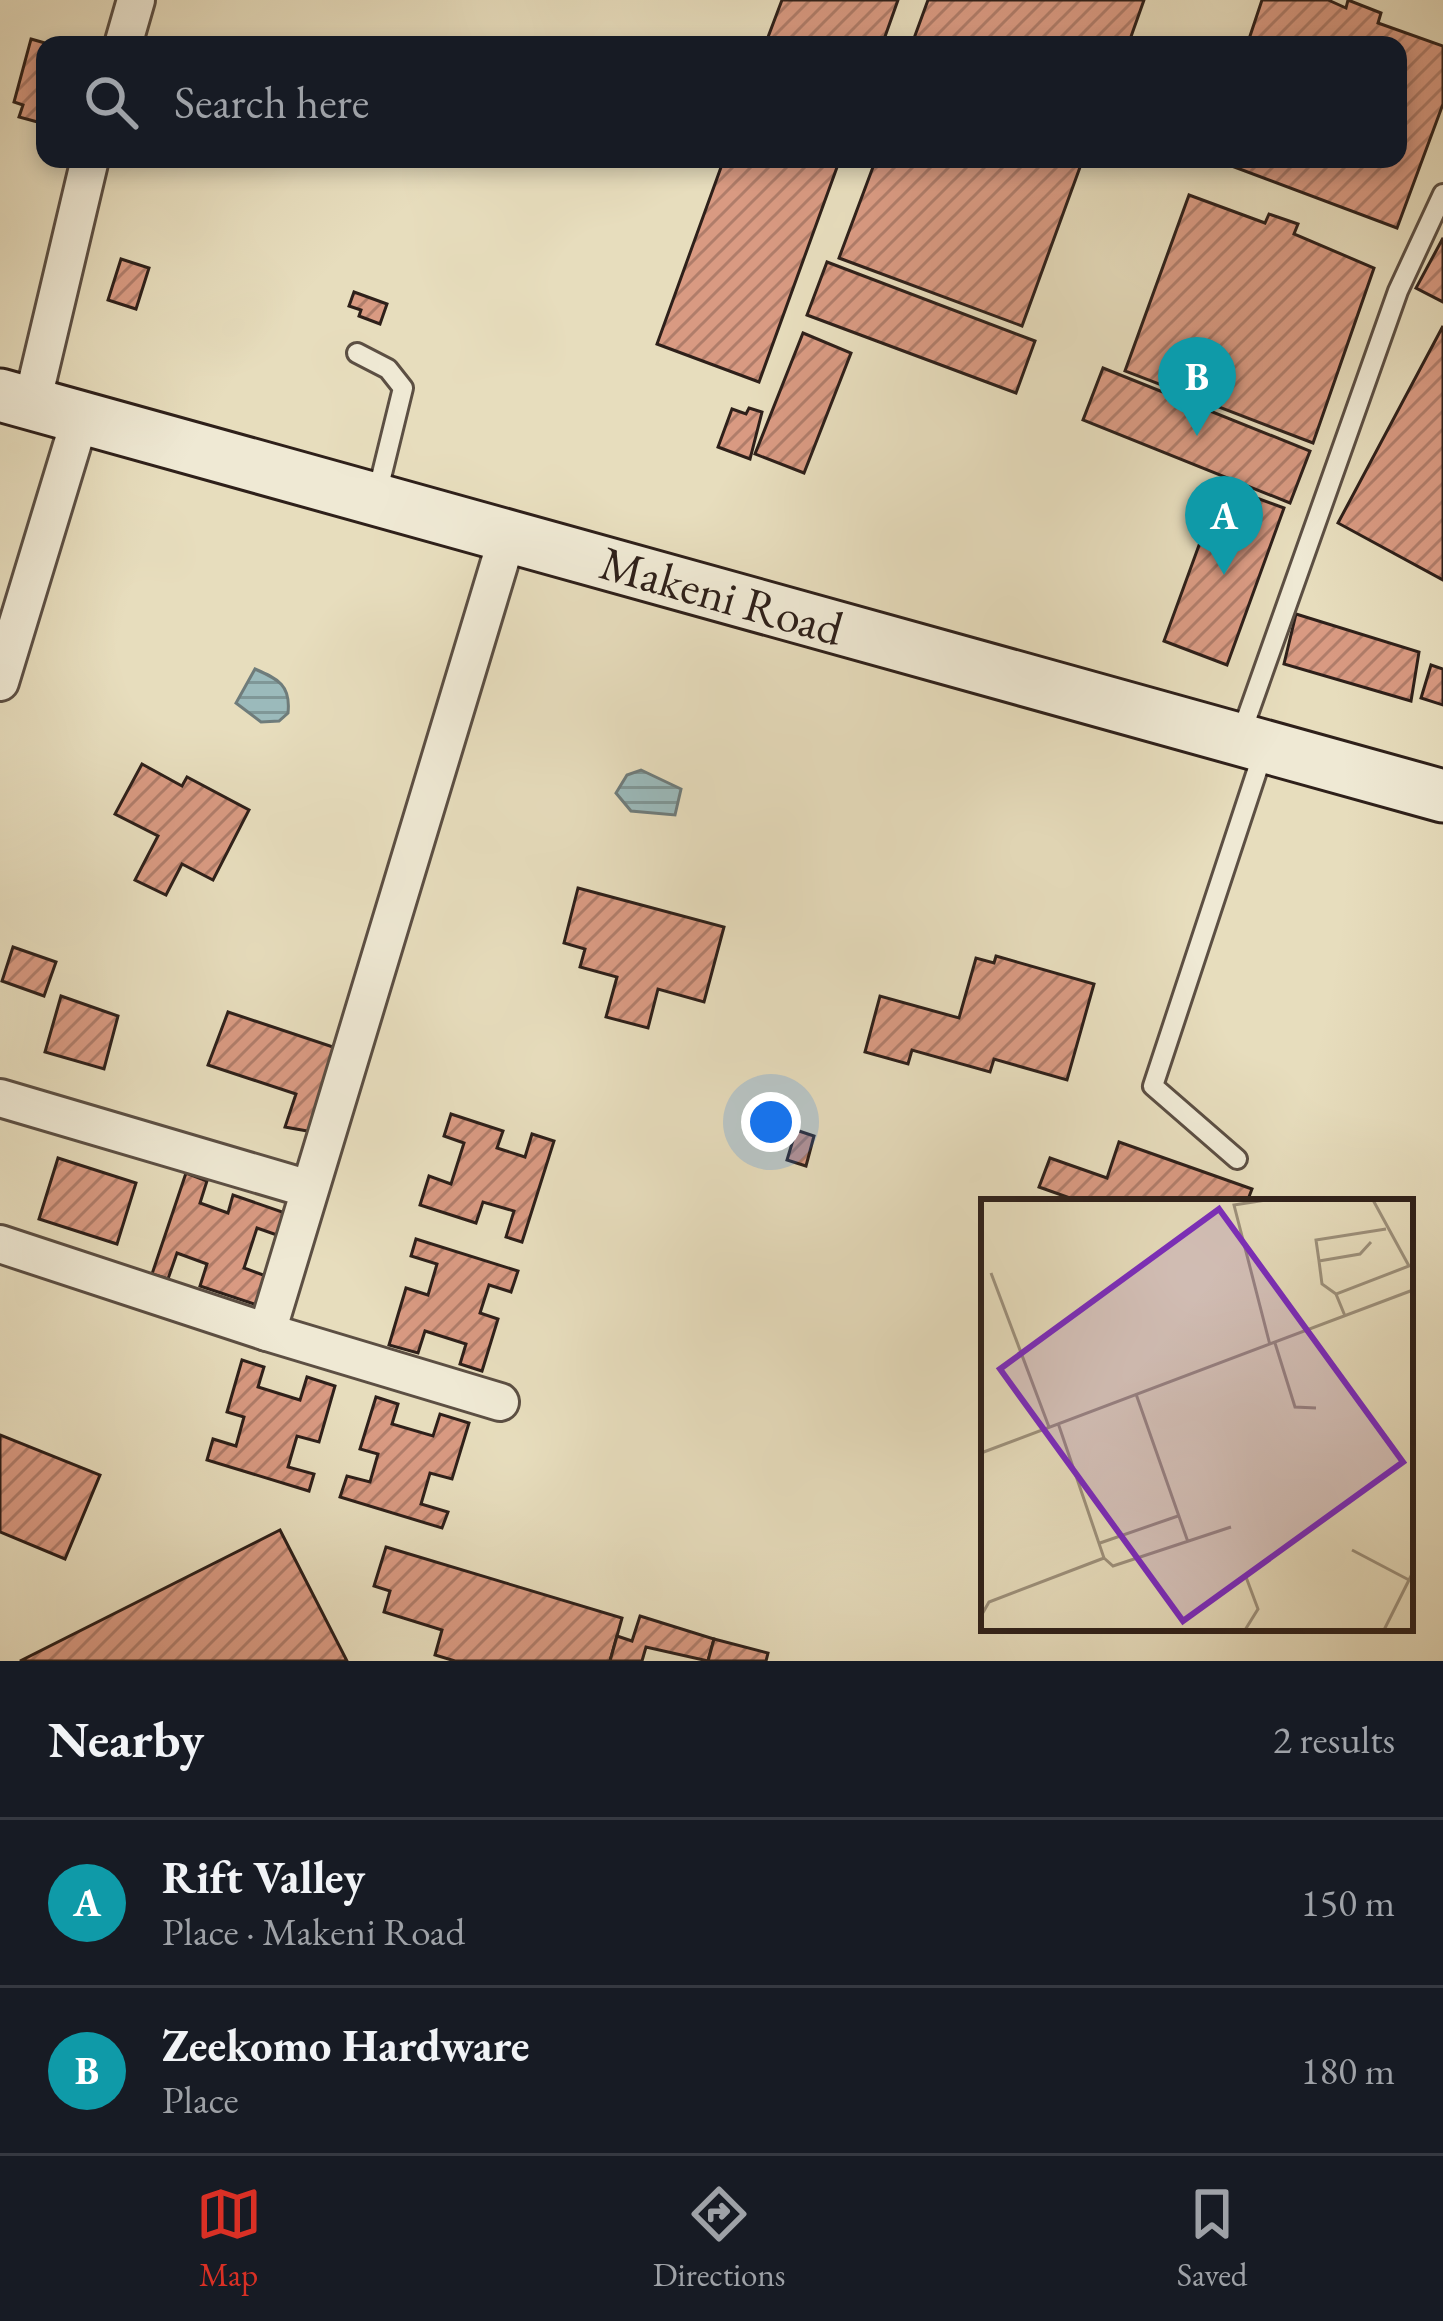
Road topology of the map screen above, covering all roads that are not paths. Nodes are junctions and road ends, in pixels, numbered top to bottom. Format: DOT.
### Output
graph roads {
  1 [pos="136,0"];
  2 [pos="126,36"];
  3 [pos="87,168"];
  4 [pos="1443,194"];
  5 [pos="357,353"];
  6 [pos="16,399"];
  7 [pos="81,416"];
  8 [pos="376,499"];
  9 [pos="508,535"];
  10 [pos="0,682"];
  11 [pos="1252,744"];
  12 [pos="1443,796"];
  13 [pos="0,1098"];
  14 [pos="1237,1159"];
  15 [pos="309,1190"];
  16 [pos="0,1244"];
  17 [pos="267,1332"];
  18 [pos="500,1402"];
  1 -- 2 [label="street"];
  3 -- 6 [label="street"];
  4 -- 11 [label="lane"];
  5 -- 8 [label="lane"];
  6 -- 7 [label="main road, Makeni Road"];
  7 -- 8 [label="main road, Makeni Road"];
  7 -- 10 [label="street"];
  8 -- 9 [label="main road, Makeni Road"];
  9 -- 11 [label="main road, Makeni Road"];
  9 -- 15 [label="street"];
  11 -- 12 [label="main road, Makeni Road"];
  11 -- 14 [label="lane"];
  13 -- 15 [label="street"];
  15 -- 17 [label="street"];
  16 -- 17 [label="street"];
  17 -- 18 [label="street"];
}
